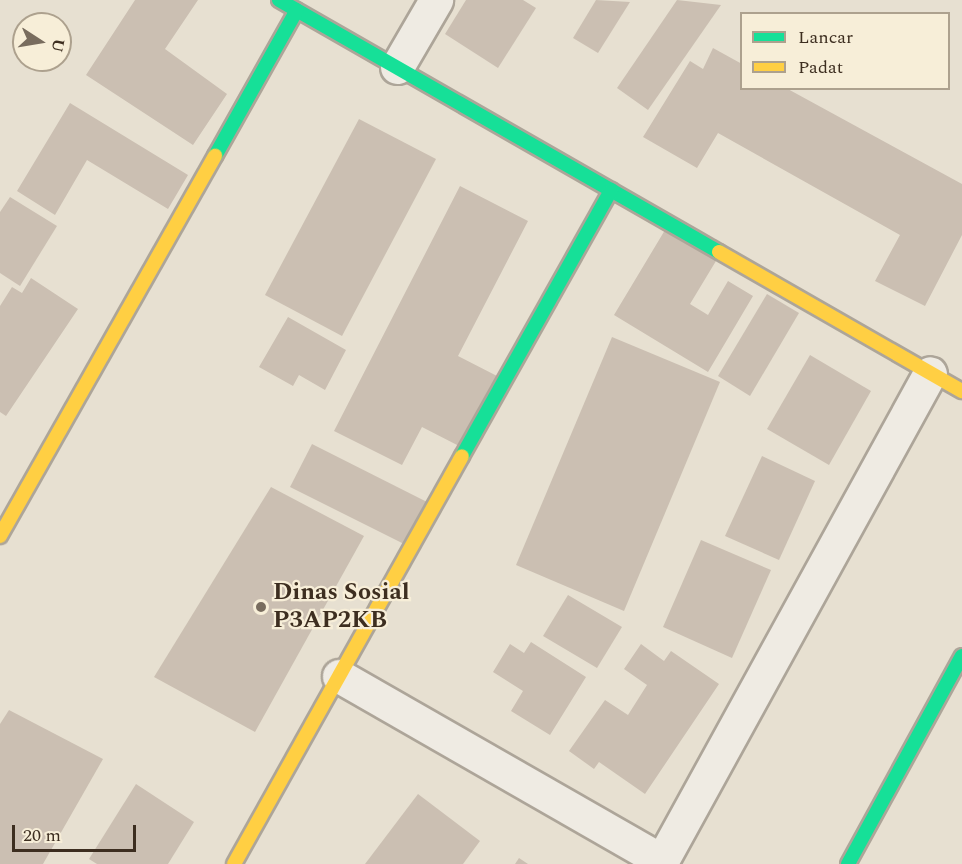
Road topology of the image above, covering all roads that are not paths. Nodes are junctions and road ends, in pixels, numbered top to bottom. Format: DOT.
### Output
graph roads {
  1 [pos="279,0"];
  2 [pos="436,0"];
  3 [pos="297,10"];
  4 [pos="397,68"];
  5 [pos="611,190"];
  6 [pos="950,384"];
  7 [pos="0,536"];
  8 [pos="962,656"];
  9 [pos="339,676"];
  10 [pos="661,862"];
  11 [pos="234,864"];
  12 [pos="848,864"];
  1 -- 3 [label="street"];
  2 -- 4 [label="street"];
  3 -- 4 [label="street"];
  3 -- 7 [label="street"];
  4 -- 5 [label="street"];
  5 -- 6 [label="street"];
  5 -- 9 [label="street"];
  6 -- 10 [label="street"];
  8 -- 12 [label="street"];
  9 -- 10 [label="street"];
  9 -- 11 [label="street"];
}
